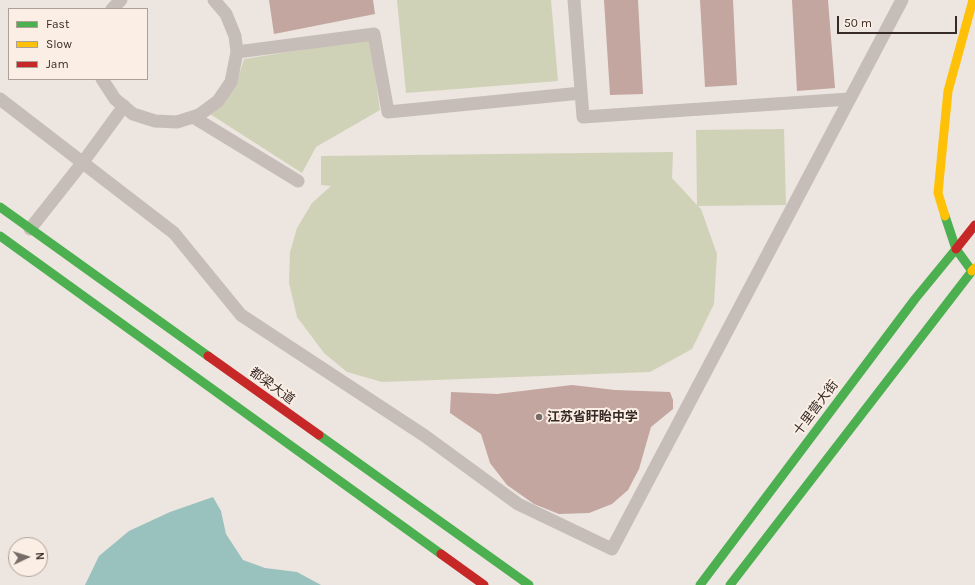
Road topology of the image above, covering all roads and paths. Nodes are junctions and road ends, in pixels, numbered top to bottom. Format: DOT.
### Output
graph roads {
  1 [pos="120,0"];
  2 [pos="214,0"];
  3 [pos="574,0"];
  4 [pos="902,0"];
  5 [pos="973,0"];
  6 [pos="113,8"];
  7 [pos="237,52"];
  8 [pos="103,80"];
  9 [pos="581,93"];
  10 [pos="0,99"];
  11 [pos="849,99"];
  12 [pos="124,106"];
  13 [pos="193,117"];
  14 [pos="83,162"];
  15 [pos="298,181"];
  16 [pos="0,208"];
  17 [pos="975,225"];
  18 [pos="30,229"];
  19 [pos="0,236"];
  20 [pos="956,249"];
  21 [pos="974,269"];
  22 [pos="484,585"];
  23 [pos="529,585"];
  24 [pos="700,585"];
  25 [pos="730,585"];
  1 -- 6 [label="street"];
  2 -- 7 [label="street"];
  3 -- 9 [label="street"];
  4 -- 11 [label="street"];
  5 -- 20 [label="main road"];
  7 -- 9 [label="street"];
  7 -- 13 [label="street"];
  8 -- 12 [label="street"];
  9 -- 11 [label="street"];
  10 -- 14 [label="street"];
  11 -- 14 [label="street"];
  12 -- 13 [label="street"];
  12 -- 14 [label="street"];
  13 -- 15 [label="street"];
  14 -- 18 [label="street"];
  16 -- 18 [label="main road, 都梁大道"];
  17 -- 20 [label="main road, 十里营大街"];
  18 -- 23 [label="main road, 都梁大道"];
  19 -- 22 [label="main road"];
  20 -- 21 [label="main road"];
  20 -- 24 [label="main road, 十里营大街"];
  21 -- 25 [label="main road"];
}
